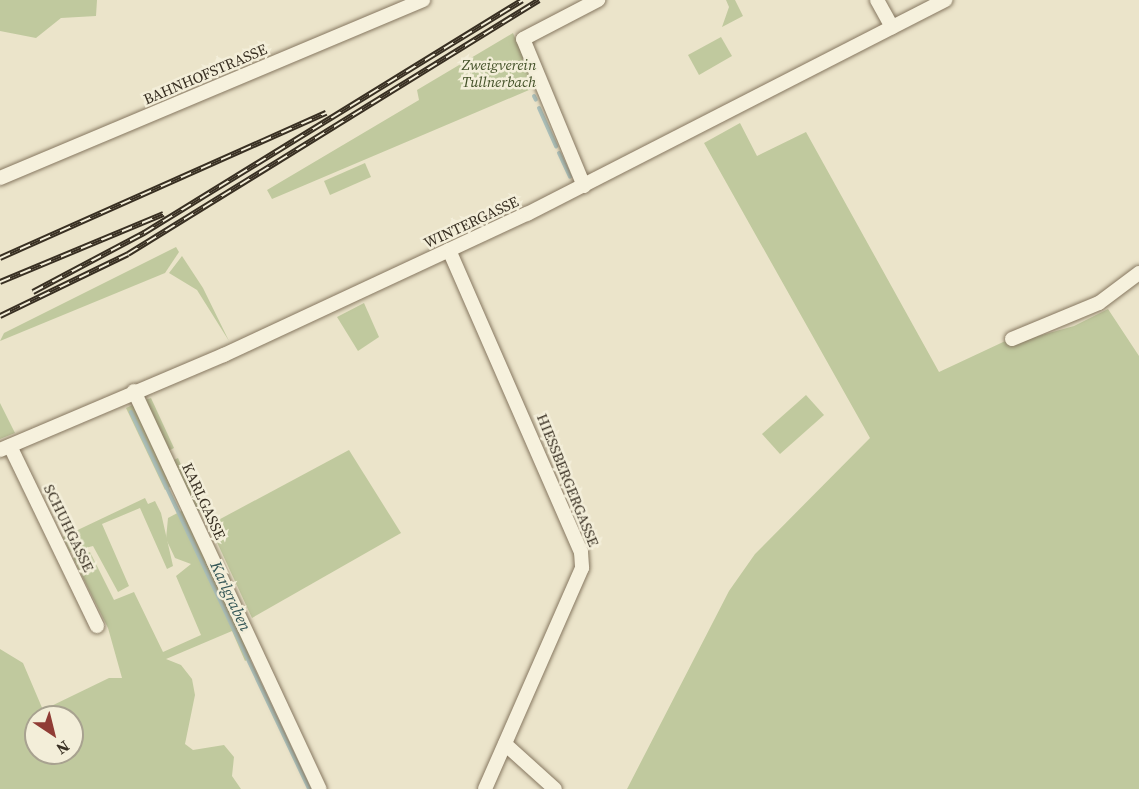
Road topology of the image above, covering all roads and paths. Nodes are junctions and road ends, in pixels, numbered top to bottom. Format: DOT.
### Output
graph roads {
  1 [pos="423,0"];
  2 [pos="598,0"];
  3 [pos="877,0"];
  4 [pos="945,0"];
  5 [pos="892,27"];
  6 [pos="0,178"];
  7 [pos="584,186"];
  8 [pos="449,250"];
  9 [pos="1139,273"];
  10 [pos="1012,339"];
  11 [pos="134,391"];
  12 [pos="5,448"];
  13 [pos="97,626"];
  14 [pos="505,744"];
  15 [pos="320,789"];
  16 [pos="485,789"];
  17 [pos="555,789"];
  1 -- 6 [label="street, BAHNHOFSTRASSE"];
  2 -- 7 [label="street"];
  3 -- 5 [label="street"];
  4 -- 5 [label="street, WINTERGASSE"];
  5 -- 7 [label="street, WINTERGASSE"];
  7 -- 8 [label="street, WINTERGASSE"];
  8 -- 11 [label="street, WINTERGASSE"];
  8 -- 14 [label="street, HIESSBERGERGASSE"];
  9 -- 10 [label="street"];
  11 -- 12 [label="street, WINTERGASSE"];
  11 -- 15 [label="street, KARLGASSE"];
  12 -- 13 [label="street, SCHUHGASSE"];
  14 -- 16 [label="street, HIESSBERGERGASSE"];
  14 -- 17 [label="street"];
}
